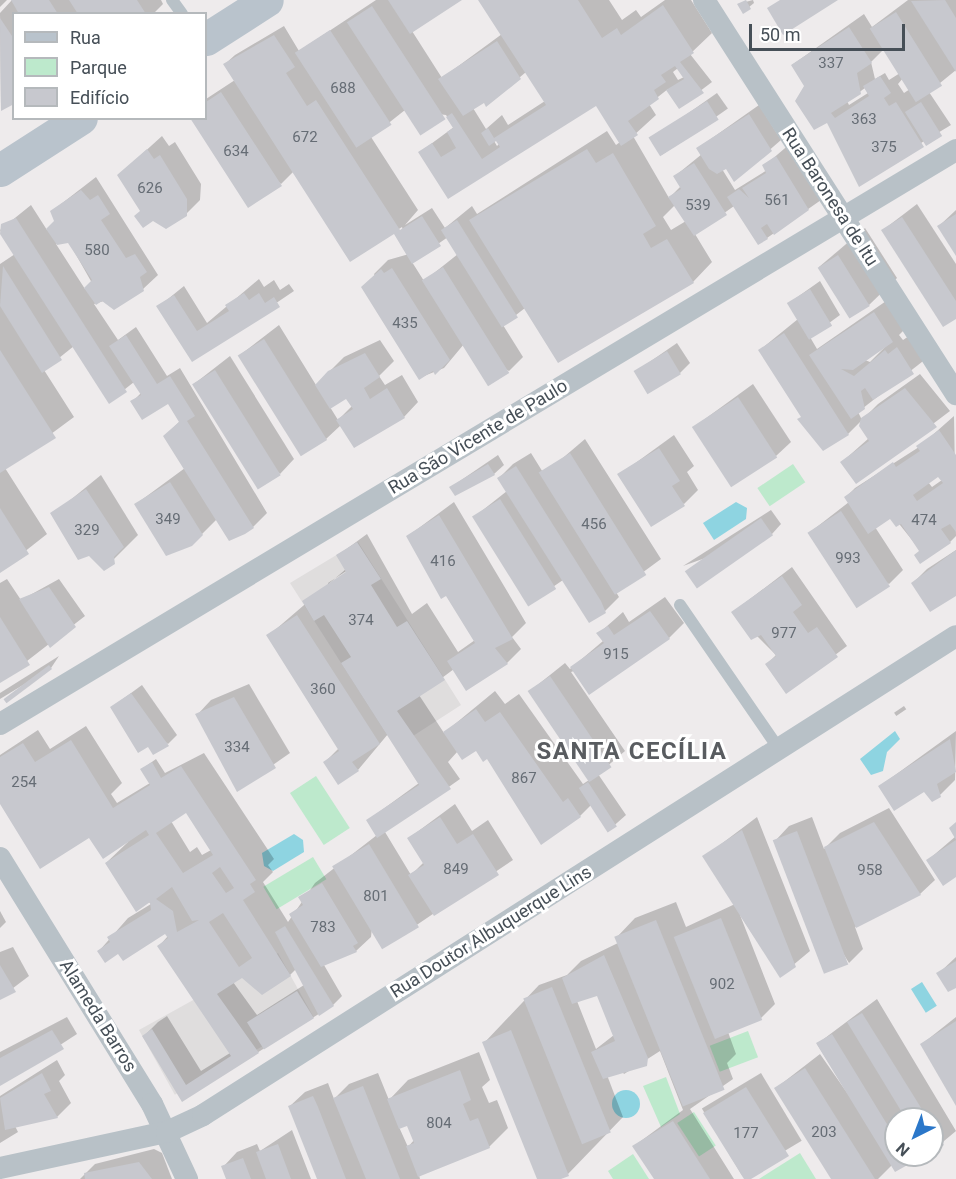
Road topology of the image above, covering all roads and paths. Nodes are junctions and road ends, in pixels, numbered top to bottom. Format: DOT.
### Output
graph roads {
  1 [pos="267,0"];
  2 [pos="704,0"];
  3 [pos="207,38"];
  4 [pos="78,120"];
  5 [pos="956,150"];
  6 [pos="0,170"];
  7 [pos="843,217"];
  8 [pos="956,394"];
  9 [pos="680,605"];
  10 [pos="956,636"];
  11 [pos="0,724"];
  12 [pos="779,749"];
  13 [pos="0,858"];
  14 [pos="167,1132"];
  15 [pos="0,1168"];
  16 [pos="187,1179"];
  1 -- 3 [label="main road"];
  2 -- 7 [label="street, Rua Baronesa de Itu"];
  4 -- 6 [label="main road"];
  5 -- 7 [label="street, Rua São Vicente de Paulo"];
  7 -- 8 [label="street, Rua Baronesa de Itu"];
  7 -- 11 [label="street, Rua São Vicente de Paulo"];
  9 -- 12 [label="lane"];
  10 -- 12 [label="street, Rua Doutor Albuquerque Lins"];
  12 -- 14 [label="street, Rua Doutor Albuquerque Lins"];
  13 -- 14 [label="street, Alameda Barros"];
  14 -- 15 [label="street, Rua Doutor Albuquerque Lins"];
  14 -- 16 [label="street, Alameda Barros"];
}
